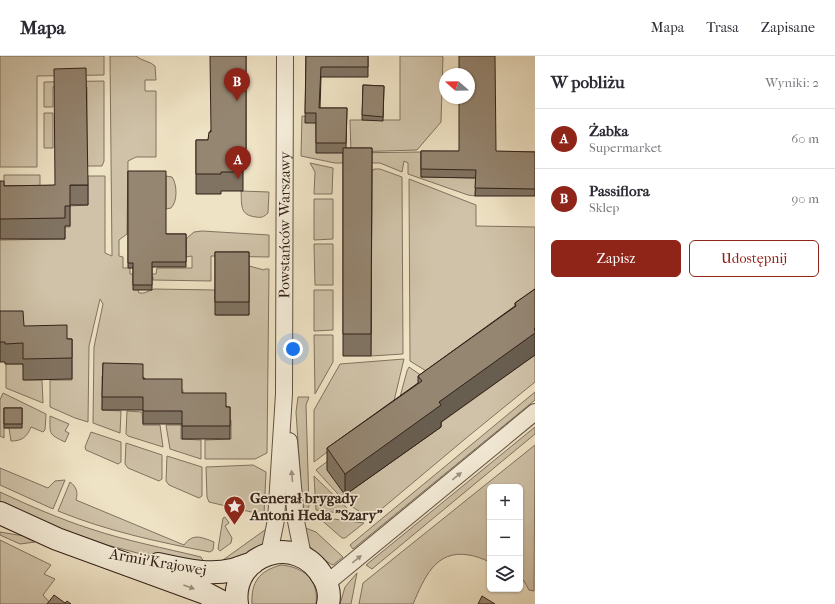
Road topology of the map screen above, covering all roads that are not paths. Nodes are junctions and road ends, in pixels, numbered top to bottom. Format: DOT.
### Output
graph roads {
  1 [pos="285,56"];
  2 [pos="284,394"];
  3 [pos="535,412"];
  4 [pos="0,513"];
  5 [pos="87,549"];
  6 [pos="303,556"];
  7 [pos="261,558"];
  8 [pos="327,594"];
  9 [pos="226,604"];
  10 [pos="237,604"];
  1 -- 2 [label="street, Powstańców Warszawy"];
  6 -- 2 [label="street, Powstańców Warszawy, one-way"];
  2 -- 7 [label="street, Powstańców Warszawy"];
  8 -- 3 [label="street, one-way"];
  4 -- 5 [label="street, Armii Krajowej"];
  5 -- 7 [label="street, Armii Krajowej"];
  5 -- 9 [label="street, Armii Krajowej, one-way"];
  6 -- 7 [label="street, Armii Krajowej"];
  6 -- 8 [label="street"];
  7 -- 10 [label="street"];
}
